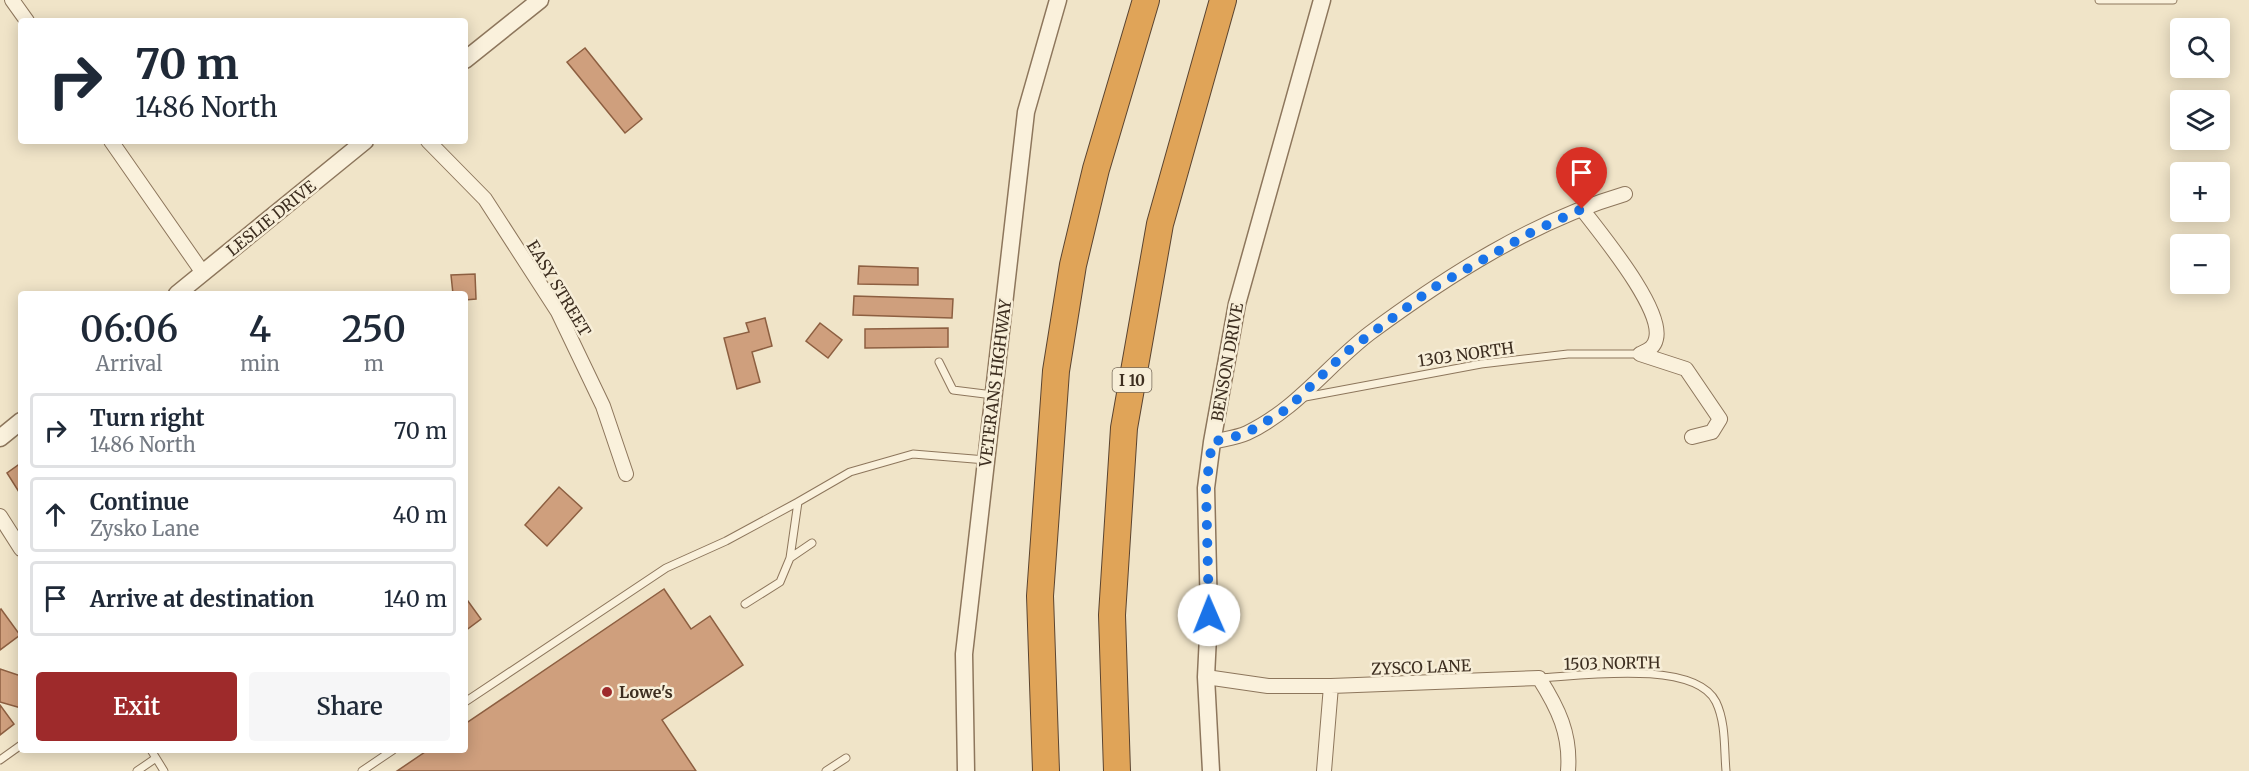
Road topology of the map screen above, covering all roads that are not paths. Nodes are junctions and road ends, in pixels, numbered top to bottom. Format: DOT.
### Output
graph roads {
  1 [pos="12,0"];
  2 [pos="1058,0"];
  3 [pos="1146,0"];
  4 [pos="1223,0"];
  5 [pos="1322,0"];
  6 [pos="2099,0"];
  7 [pos="2173,0"];
  8 [pos="533,2"];
  9 [pos="25,18"];
  10 [pos="468,57"];
  11 [pos="113,144"];
  12 [pos="361,144"];
  13 [pos="431,144"];
  14 [pos="1625,194"];
  15 [pos="1582,209"];
  16 [pos="202,273"];
  17 [pos="181,291"];
  18 [pos="1640,354"];
  19 [pos="939,362"];
  20 [pos="993,395"];
  21 [pos="1297,400"];
  22 [pos="18,423"];
  23 [pos="1692,437"];
  24 [pos="0,438"];
  25 [pos="1212,442"];
  26 [pos="986,460"];
  27 [pos="626,474"];
  28 [pos="798,501"];
  29 [pos="0,516"];
  30 [pos="812,543"];
  31 [pos="18,544"];
  32 [pos="790,558"];
  33 [pos="746,604"];
  34 [pos="1206,677"];
  35 [pos="1539,678"];
  36 [pos="1331,686"];
  37 [pos="468,700"];
  38 [pos="18,747"];
  39 [pos="153,753"];
  40 [pos="389,753"];
  41 [pos="156,758"];
  42 [pos="846,758"];
  43 [pos="0,760"];
  44 [pos="137,771"];
  45 [pos="165,771"];
  46 [pos="362,771"];
  47 [pos="826,771"];
  48 [pos="966,771"];
  49 [pos="1046,771"];
  50 [pos="1117,771"];
  51 [pos="1211,771"];
  52 [pos="1324,771"];
  53 [pos="1568,771"];
  54 [pos="1726,771"];
  1 -- 9 [label="street"];
  2 -- 20 [label="street, VETERANS HIGHWAY"];
  3 -- 49 [label="highway"];
  4 -- 50 [label="highway, I 10"];
  5 -- 25 [label="street, BENSON DRIVE"];
  6 -- 7 [label="lane"];
  8 -- 10 [label="street"];
  11 -- 16 [label="street"];
  12 -- 16 [label="street, LESLIE DRIVE"];
  13 -- 27 [label="street, EASY STREET"];
  14 -- 15 [label="street"];
  15 -- 18 [label="street"];
  15 -- 21 [label="street"];
  16 -- 17 [label="street, LESLIE DRIVE"];
  18 -- 21 [label="lane, 1303 NORTH"];
  18 -- 23 [label="street"];
  19 -- 20 [label="lane"];
  20 -- 26 [label="street, VETERANS HIGHWAY"];
  21 -- 25 [label="street"];
  22 -- 24 [label="street"];
  25 -- 34 [label="street, BENSON DRIVE"];
  26 -- 28 [label="lane"];
  26 -- 48 [label="street, VETERANS HIGHWAY"];
  28 -- 32 [label="lane"];
  28 -- 37 [label="lane"];
  29 -- 31 [label="street"];
  30 -- 32 [label="lane"];
  32 -- 33 [label="lane"];
  34 -- 36 [label="street, ZYSCO LANE"];
  34 -- 51 [label="street, BENSON DRIVE"];
  35 -- 36 [label="street, ZYSCO LANE"];
  35 -- 53 [label="street"];
  35 -- 54 [label="lane, 1503 NORTH"];
  36 -- 52 [label="street"];
  38 -- 43 [label="lane"];
  39 -- 41 [label="lane"];
  40 -- 46 [label="lane"];
  41 -- 44 [label="lane"];
  41 -- 45 [label="lane"];
  42 -- 47 [label="lane"];
}
